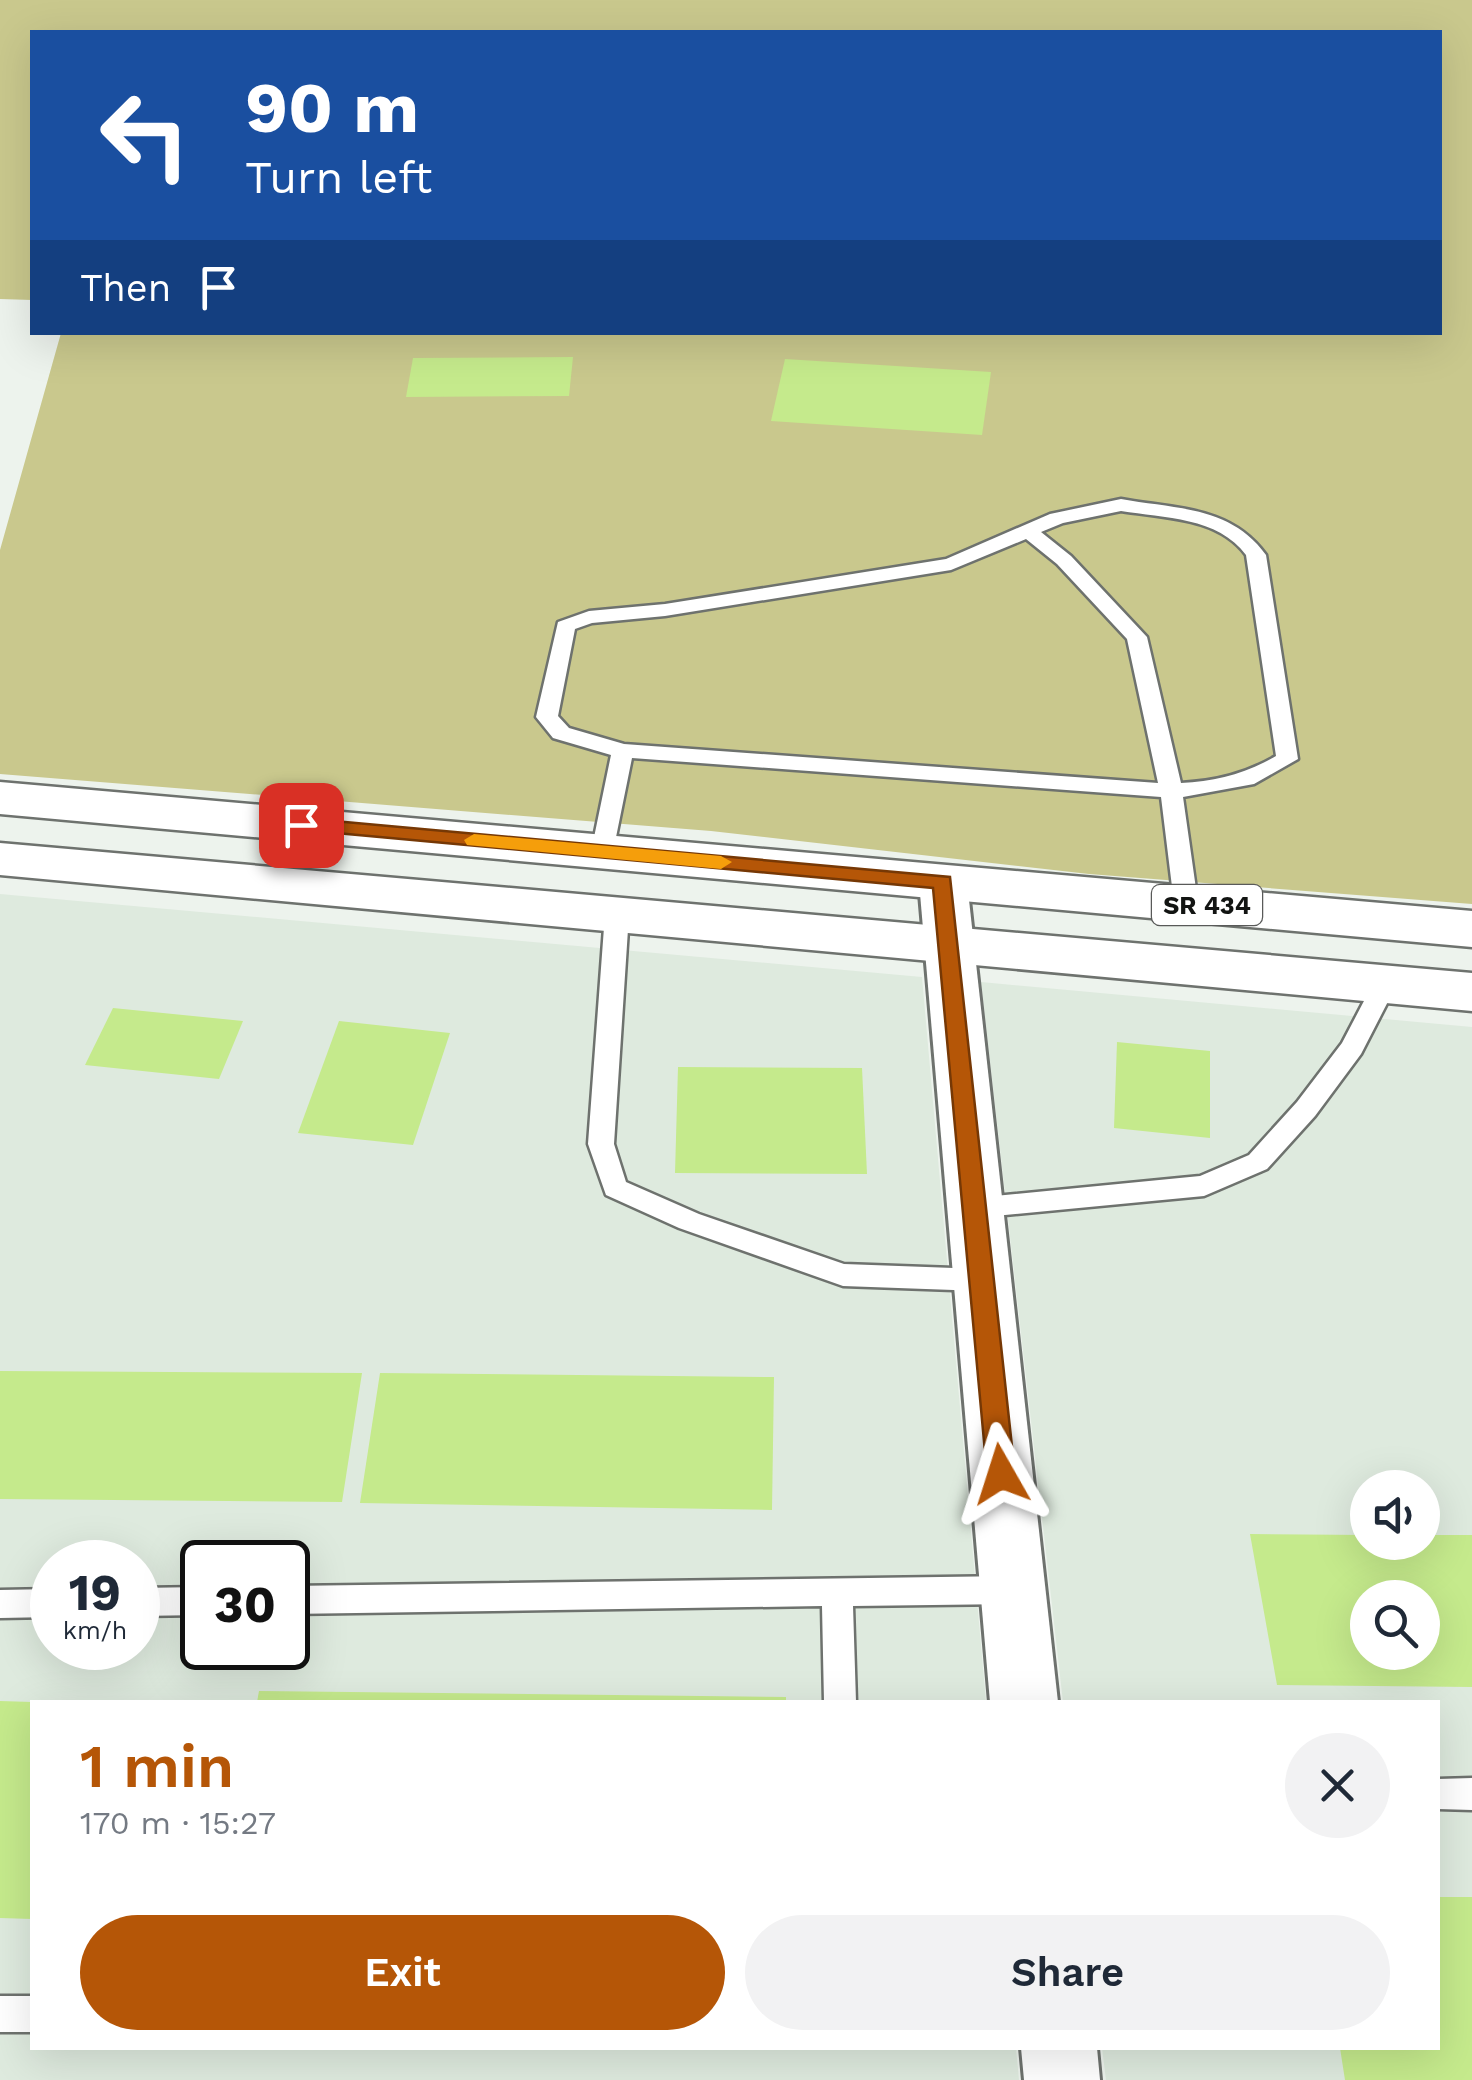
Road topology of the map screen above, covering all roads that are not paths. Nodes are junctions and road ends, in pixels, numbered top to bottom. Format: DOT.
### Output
graph roads {
  1 [pos="1028,531"];
  2 [pos="623,751"];
  3 [pos="1171,790"];
  4 [pos="0,798"];
  5 [pos="602,852"];
  6 [pos="666,858"];
  7 [pos="0,859"];
  8 [pos="943,882"];
  9 [pos="459,900"];
  10 [pos="1186,903"];
  11 [pos="617,914"];
  12 [pos="1472,929"];
  13 [pos="947,944"];
  14 [pos="1385,984"];
  15 [pos="1472,992"];
  16 [pos="974,1208"];
  17 [pos="981,1280"];
  18 [pos="1013,1590"];
  19 [pos="837,1592"];
  20 [pos="310,1600"];
  21 [pos="0,1604"];
  22 [pos="30,1604"];
  23 [pos="840,1700"];
  24 [pos="1024,1700"];
  25 [pos="1440,1794"];
  26 [pos="1472,1794"];
  27 [pos="0,2014"];
  28 [pos="30,2014"];
  29 [pos="1059,2050"];
  30 [pos="1062,2080"];
  1 -- 2 [label="lane"];
  1 -- 3 [label="lane"];
  1 -- 3 [label="lane"];
  2 -- 3 [label="lane"];
  2 -- 5 [label="lane"];
  3 -- 10 [label="lane"];
  4 -- 5 [label="main road, SR 434"];
  5 -- 6 [label="main road, SR 434"];
  6 -- 8 [label="main road, SR 434"];
  6 -- 9 [label="main road"];
  7 -- 9 [label="main road, SR 434"];
  8 -- 10 [label="main road, SR 434"];
  8 -- 13 [label="street"];
  9 -- 11 [label="main road, SR 434"];
  10 -- 12 [label="main road, SR 434"];
  11 -- 13 [label="main road, SR 434"];
  11 -- 17 [label="lane"];
  13 -- 14 [label="main road, SR 434"];
  13 -- 16 [label="street"];
  14 -- 15 [label="main road, SR 434"];
  14 -- 16 [label="lane"];
  16 -- 17 [label="street"];
  17 -- 18 [label="street"];
  18 -- 19 [label="lane"];
  18 -- 24 [label="street"];
  19 -- 20 [label="lane"];
  19 -- 23 [label="lane"];
  21 -- 22 [label="lane"];
  25 -- 26 [label="lane"];
  27 -- 28 [label="lane"];
  29 -- 30 [label="street"];
}
